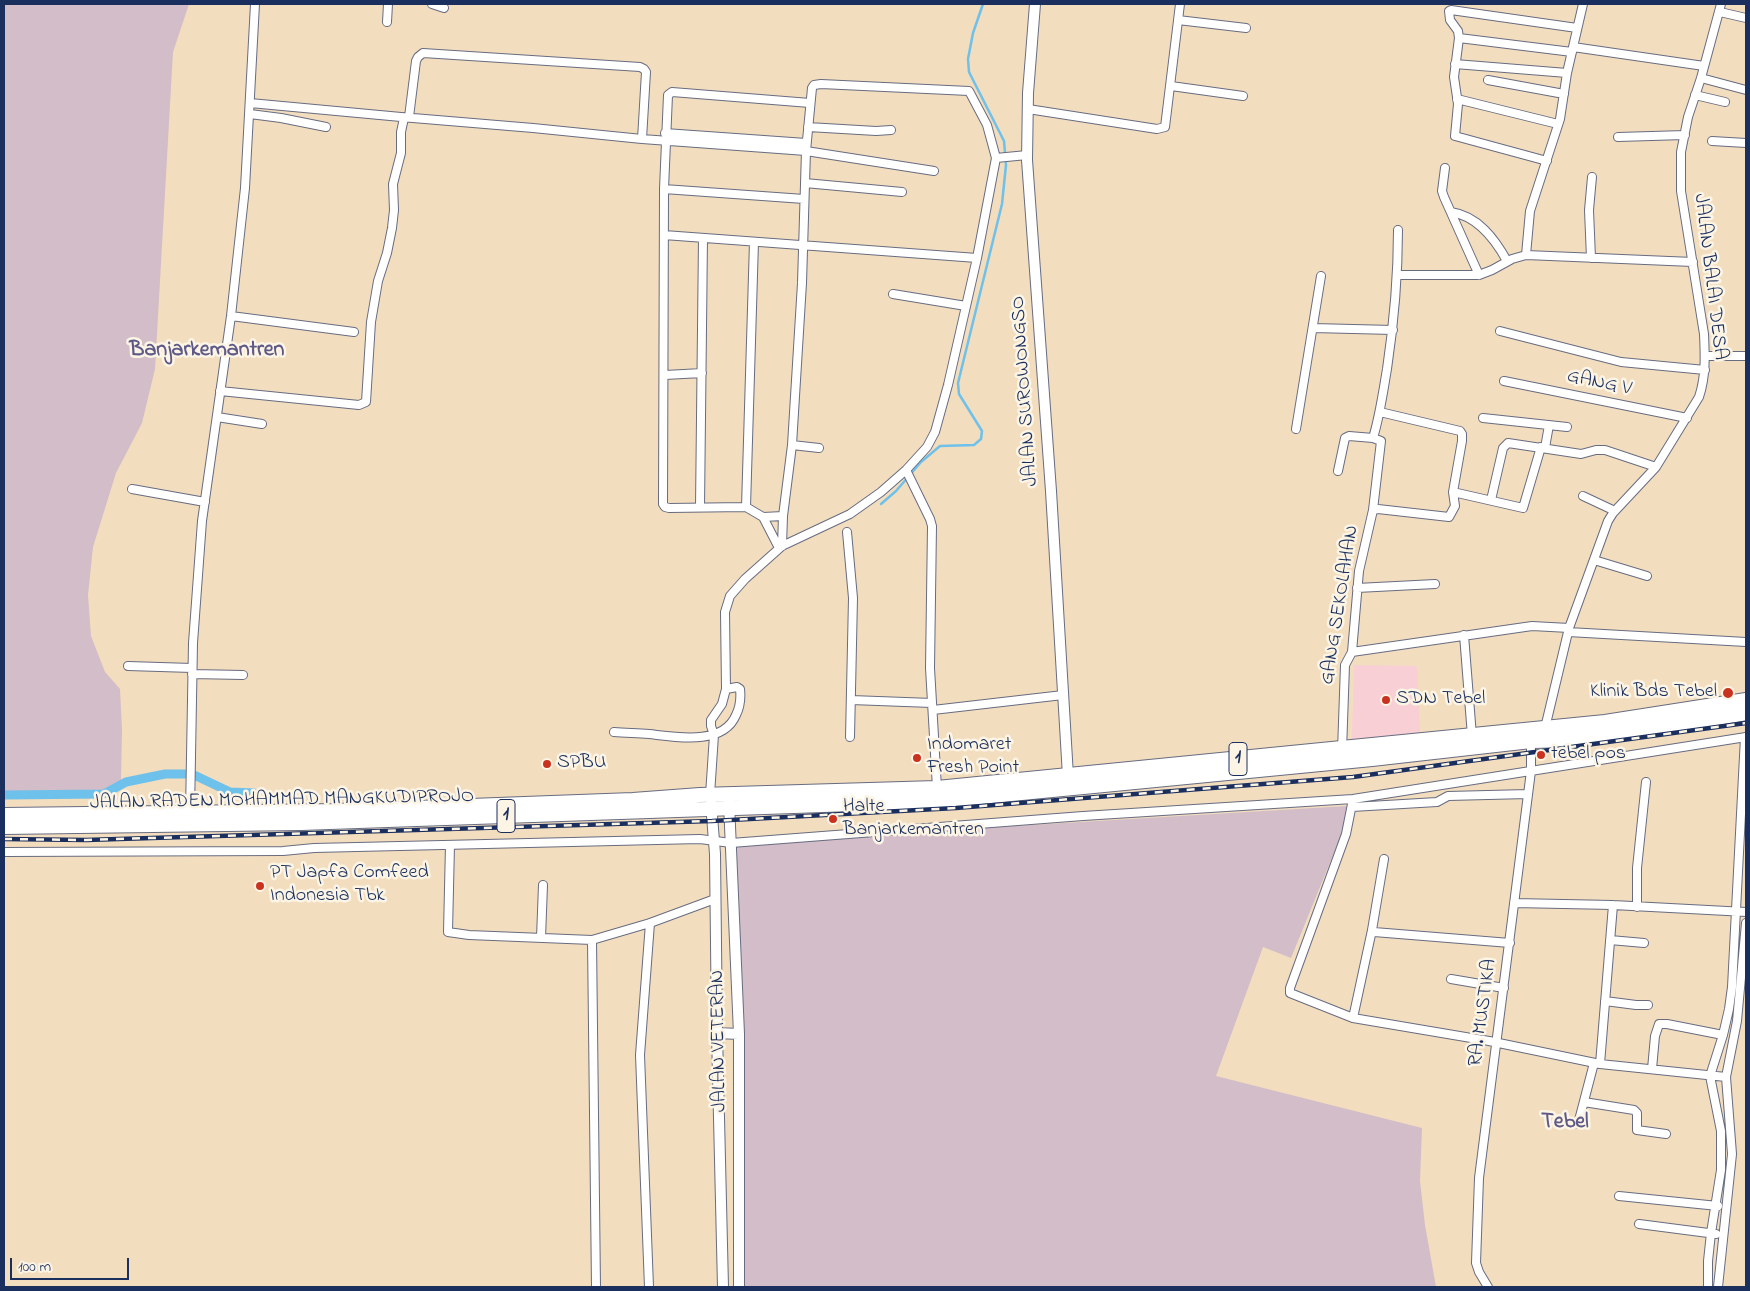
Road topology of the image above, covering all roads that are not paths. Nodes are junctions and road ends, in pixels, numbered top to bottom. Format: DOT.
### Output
graph roads {
  1 [pos="255,4"];
  2 [pos="388,4"];
  3 [pos="432,4"];
  4 [pos="1035,4"];
  5 [pos="1180,4"];
  6 [pos="1582,4"];
  7 [pos="444,8"];
  8 [pos="1720,8"];
  9 [pos="1746,18"];
  10 [pos="1178,20"];
  11 [pos="387,22"];
  12 [pos="1246,28"];
  13 [pos="1576,28"];
  14 [pos="1459,38"];
  15 [pos="1572,49"];
  16 [pos="1455,64"];
  17 [pos="1704,66"];
  18 [pos="1567,74"];
  19 [pos="1701,78"];
  20 [pos="1488,80"];
  21 [pos="1171,86"];
  22 [pos="1746,90"];
  23 [pos="1564,94"];
  24 [pos="1695,95"];
  25 [pos="1243,96"];
  26 [pos="1458,99"];
  27 [pos="1725,102"];
  28 [pos="250,103"];
  29 [pos="810,103"];
  30 [pos="1028,108"];
  31 [pos="250,114"];
  32 [pos="407,117"];
  33 [pos="1558,124"];
  34 [pos="326,126"];
  35 [pos="808,127"];
  36 [pos="891,130"];
  37 [pos="1685,135"];
  38 [pos="665,137"];
  39 [pos="1618,137"];
  40 [pos="642,139"];
  41 [pos="1712,141"];
  42 [pos="1746,143"];
  43 [pos="806,147"];
  44 [pos="1027,154"];
  45 [pos="1003,157"];
  46 [pos="1548,161"];
  47 [pos="1445,168"];
  48 [pos="934,171"];
  49 [pos="1592,177"];
  50 [pos="805,183"];
  51 [pos="664,189"];
  52 [pos="902,192"];
  53 [pos="804,199"];
  54 [pos="1451,212"];
  55 [pos="1398,230"];
  56 [pos="664,235"];
  57 [pos="703,238"];
  58 [pos="754,242"];
  59 [pos="803,245"];
  60 [pos="1526,255"];
  61 [pos="977,258"];
  62 [pos="1591,258"];
  63 [pos="1507,261"];
  64 [pos="1693,262"];
  65 [pos="1398,275"];
  66 [pos="1479,275"];
  67 [pos="1321,276"];
  68 [pos="893,294"];
  69 [pos="966,306"];
  70 [pos="232,316"];
  71 [pos="1313,328"];
  72 [pos="1393,330"];
  73 [pos="1500,331"];
  74 [pos="354,332"];
  75 [pos="1705,356"];
  76 [pos="1746,356"];
  77 [pos="1705,370"];
  78 [pos="702,373"];
  79 [pos="665,375"];
  80 [pos="1504,381"];
  81 [pos="220,391"];
  82 [pos="1380,412"];
  83 [pos="217,417"];
  84 [pos="1483,418"];
  85 [pos="1687,418"];
  86 [pos="262,424"];
  87 [pos="1549,425"];
  88 [pos="1566,427"];
  89 [pos="1296,429"];
  90 [pos="1373,438"];
  91 [pos="792,445"];
  92 [pos="1543,447"];
  93 [pos="820,448"];
  94 [pos="1656,468"];
  95 [pos="906,471"];
  96 [pos="1338,471"];
  97 [pos="132,489"];
  98 [pos="1453,492"];
  99 [pos="1583,496"];
  100 [pos="1492,500"];
  101 [pos="205,502"];
  102 [pos="700,507"];
  103 [pos="746,507"];
  104 [pos="1373,510"];
  105 [pos="1616,511"];
  106 [pos="783,516"];
  107 [pos="763,517"];
  108 [pos="847,532"];
  109 [pos="780,547"];
  110 [pos="1594,560"];
  111 [pos="1647,576"];
  112 [pos="1435,584"];
  113 [pos="1357,588"];
  114 [pos="1569,630"];
  115 [pos="1464,635"];
  116 [pos="1746,642"];
  117 [pos="1352,652"];
  118 [pos="128,666"];
  119 [pos="192,671"];
  120 [pos="243,675"];
  121 [pos="727,688"];
  122 [pos="1063,695"];
  123 [pos="851,700"];
  124 [pos="1746,700"];
  125 [pos="932,706"];
  126 [pos="1746,713"];
  127 [pos="1545,728"];
  128 [pos="716,731"];
  129 [pos="614,732"];
  130 [pos="1472,736"];
  131 [pos="850,737"];
  132 [pos="1746,737"];
  133 [pos="1531,742"];
  134 [pos="1342,756"];
  135 [pos="1531,770"];
  136 [pos="1068,776"];
  137 [pos="1646,782"];
  138 [pos="937,788"];
  139 [pos="1528,794"];
  140 [pos="1353,798"];
  141 [pos="711,801"];
  142 [pos="728,801"];
  143 [pos="1352,807"];
  144 [pos="190,813"];
  145 [pos="4,815"];
  146 [pos="4,827"];
  147 [pos="714,842"];
  148 [pos="731,843"];
  149 [pos="450,845"];
  150 [pos="4,852"];
  151 [pos="1384,859"];
  152 [pos="543,885"];
  153 [pos="715,899"];
  154 [pos="1514,902"];
  155 [pos="1613,905"];
  156 [pos="1637,907"];
  157 [pos="1742,911"];
  158 [pos="650,923"];
  159 [pos="1746,923"];
  160 [pos="1372,930"];
  161 [pos="541,938"];
  162 [pos="592,940"];
  163 [pos="1610,940"];
  164 [pos="1510,943"];
  165 [pos="1644,943"];
  166 [pos="1451,979"];
  167 [pos="1504,988"];
  168 [pos="1605,1001"];
  169 [pos="1648,1005"];
  170 [pos="1353,1018"];
  171 [pos="717,1033"];
  172 [pos="739,1034"];
  173 [pos="1723,1034"];
  174 [pos="1495,1042"];
  175 [pos="1597,1064"];
  176 [pos="1652,1070"];
  177 [pos="1718,1077"];
  178 [pos="1584,1102"];
  179 [pos="1578,1124"];
  180 [pos="1666,1134"];
  181 [pos="1619,1196"];
  182 [pos="1722,1206"];
  183 [pos="1639,1224"];
  184 [pos="1717,1234"];
  185 [pos="596,1287"];
  186 [pos="649,1287"];
  187 [pos="723,1287"];
  188 [pos="739,1287"];
  189 [pos="1488,1287"];
  190 [pos="1708,1287"];
  191 [pos="1718,1287"];
  1 -- 28 [label="street"];
  2 -- 11 [label="street"];
  3 -- 7 [label="street"];
  4 -- 30 [label="main road, JALAN SUROWONGSO"];
  5 -- 10 [label="street"];
  6 -- 13 [label="street"];
  8 -- 9 [label="street"];
  8 -- 17 [label="street, JALAN BALAI DESA"];
  10 -- 12 [label="street"];
  10 -- 21 [label="street"];
  13 -- 14 [label="street"];
  13 -- 15 [label="street"];
  14 -- 15 [label="street"];
  14 -- 16 [label="street"];
  15 -- 17 [label="street"];
  15 -- 18 [label="street"];
  16 -- 18 [label="street"];
  16 -- 26 [label="street"];
  17 -- 19 [label="street, JALAN BALAI DESA"];
  18 -- 23 [label="street"];
  19 -- 22 [label="street"];
  19 -- 24 [label="street, JALAN BALAI DESA"];
  20 -- 23 [label="street"];
  21 -- 25 [label="street"];
  21 -- 30 [label="street"];
  23 -- 33 [label="street"];
  24 -- 27 [label="street"];
  24 -- 37 [label="street, JALAN BALAI DESA"];
  26 -- 33 [label="street"];
  26 -- 46 [label="street"];
  28 -- 31 [label="street"];
  28 -- 32 [label="street"];
  29 -- 35 [label="street"];
  29 -- 38 [label="street"];
  29 -- 45 [label="street"];
  30 -- 44 [label="main road, JALAN SUROWONGSO"];
  31 -- 34 [label="street"];
  31 -- 70 [label="street"];
  32 -- 40 [label="street"];
  32 -- 40 [label="street"];
  32 -- 81 [label="street"];
  33 -- 46 [label="street"];
  35 -- 36 [label="street"];
  35 -- 43 [label="street"];
  37 -- 39 [label="street"];
  37 -- 64 [label="street, JALAN BALAI DESA"];
  38 -- 40 [label="street"];
  38 -- 43 [label="street"];
  38 -- 51 [label="street"];
  41 -- 42 [label="street"];
  43 -- 48 [label="street"];
  43 -- 50 [label="street"];
  44 -- 45 [label="street"];
  44 -- 122 [label="main road, JALAN SUROWONGSO"];
  45 -- 61 [label="street"];
  46 -- 60 [label="street"];
  47 -- 54 [label="street"];
  49 -- 62 [label="street"];
  50 -- 52 [label="street"];
  50 -- 53 [label="street"];
  51 -- 53 [label="street"];
  51 -- 56 [label="street"];
  53 -- 59 [label="street"];
  54 -- 63 [label="street"];
  54 -- 66 [label="street"];
  55 -- 65 [label="street"];
  56 -- 57 [label="street"];
  56 -- 79 [label="street"];
  57 -- 58 [label="street"];
  57 -- 78 [label="street"];
  58 -- 59 [label="street"];
  58 -- 103 [label="street"];
  59 -- 61 [label="street"];
  59 -- 91 [label="street"];
  60 -- 62 [label="street"];
  60 -- 63 [label="street"];
  61 -- 69 [label="street"];
  62 -- 64 [label="street"];
  63 -- 66 [label="street"];
  64 -- 75 [label="street, JALAN BALAI DESA"];
  65 -- 66 [label="street"];
  65 -- 72 [label="street"];
  67 -- 71 [label="street"];
  68 -- 69 [label="street"];
  69 -- 95 [label="street"];
  70 -- 74 [label="street"];
  70 -- 81 [label="street"];
  71 -- 72 [label="street"];
  71 -- 89 [label="street"];
  72 -- 82 [label="street"];
  73 -- 77 [label="street"];
  75 -- 76 [label="street"];
  75 -- 77 [label="street, JALAN BALAI DESA"];
  77 -- 85 [label="street, JALAN BALAI DESA"];
  78 -- 79 [label="street"];
  78 -- 102 [label="street"];
  79 -- 102 [label="street"];
  80 -- 85 [label="street, GANG V"];
  81 -- 83 [label="street"];
  82 -- 90 [label="street"];
  82 -- 98 [label="street"];
  83 -- 86 [label="street"];
  83 -- 101 [label="street"];
  84 -- 87 [label="street"];
  85 -- 94 [label="street, JALAN BALAI DESA"];
  87 -- 88 [label="street"];
  87 -- 92 [label="street"];
  90 -- 96 [label="street"];
  90 -- 104 [label="street"];
  91 -- 93 [label="street"];
  91 -- 106 [label="street"];
  92 -- 94 [label="street"];
  92 -- 100 [label="street"];
  92 -- 100 [label="street"];
  94 -- 105 [label="street, JALAN BALAI DESA"];
  95 -- 109 [label="street"];
  95 -- 125 [label="street"];
  97 -- 101 [label="street"];
  98 -- 100 [label="street"];
  98 -- 104 [label="street, GANG SEKOLAHAN"];
  99 -- 105 [label="street"];
  101 -- 119 [label="street"];
  102 -- 103 [label="street"];
  103 -- 107 [label="street"];
  104 -- 113 [label="street, GANG SEKOLAHAN"];
  105 -- 110 [label="street, JALAN BALAI DESA"];
  106 -- 107 [label="street"];
  106 -- 109 [label="street"];
  107 -- 109 [label="street"];
  108 -- 123 [label="street"];
  109 -- 121 [label="street"];
  110 -- 111 [label="street"];
  110 -- 114 [label="street, JALAN BALAI DESA"];
  112 -- 113 [label="street"];
  113 -- 117 [label="street, GANG SEKOLAHAN"];
  114 -- 115 [label="street"];
  114 -- 116 [label="street"];
  114 -- 127 [label="street, JALAN BALAI DESA"];
  115 -- 117 [label="street"];
  115 -- 130 [label="street"];
  117 -- 134 [label="street, GANG SEKOLAHAN"];
  118 -- 119 [label="street"];
  119 -- 120 [label="street"];
  119 -- 144 [label="street"];
  121 -- 128 [label="street"];
  121 -- 128 [label="street"];
  122 -- 125 [label="street"];
  122 -- 136 [label="main road, JALAN SUROWONGSO"];
  123 -- 125 [label="street"];
  123 -- 131 [label="street"];
  124 -- 127 [label="highway, 1"];
  125 -- 138 [label="street"];
  126 -- 133 [label="highway, 1"];
  127 -- 130 [label="highway, 1"];
  128 -- 129 [label="street"];
  128 -- 141 [label="street"];
  130 -- 134 [label="highway, 1"];
  132 -- 135 [label="street"];
  132 -- 157 [label="street"];
  133 -- 134 [label="highway, 1"];
  133 -- 135 [label="street, RA. MUSTIKA"];
  134 -- 136 [label="highway, 1"];
  134 -- 142 [label="highway, 1"];
  135 -- 139 [label="street, RA. MUSTIKA"];
  135 -- 140 [label="street"];
  136 -- 138 [label="highway, 1"];
  137 -- 156 [label="street"];
  138 -- 142 [label="highway, 1"];
  139 -- 143 [label="street"];
  139 -- 154 [label="street, RA. MUSTIKA"];
  140 -- 143 [label="street"];
  140 -- 148 [label="street"];
  141 -- 142 [label="highway, 1"];
  141 -- 144 [label="highway, JALAN RADEN MOHAMMAD MANGKUDIPROJO / 1"];
  141 -- 146 [label="highway, JALAN RADEN MOHAMMAD MANGKUDIPROJO / 1"];
  141 -- 147 [label="main road, JALAN VETERAN"];
  142 -- 148 [label="main road, JALAN VETERAN"];
  143 -- 170 [label="street"];
  144 -- 145 [label="highway, JALAN RADEN MOHAMMAD MANGKUDIPROJO / 1"];
  147 -- 148 [label="street"];
  147 -- 149 [label="street"];
  147 -- 153 [label="main road, JALAN VETERAN"];
  148 -- 172 [label="main road, JALAN VETERAN"];
  149 -- 150 [label="street"];
  149 -- 161 [label="street"];
  151 -- 160 [label="street"];
  152 -- 161 [label="street"];
  153 -- 158 [label="street"];
  153 -- 171 [label="main road, JALAN VETERAN"];
  154 -- 155 [label="street"];
  154 -- 164 [label="street, RA. MUSTIKA"];
  155 -- 156 [label="street"];
  155 -- 163 [label="street"];
  156 -- 157 [label="street"];
  157 -- 173 [label="street"];
  158 -- 162 [label="street"];
  158 -- 186 [label="street"];
  159 -- 177 [label="street"];
  160 -- 164 [label="street"];
  160 -- 170 [label="street"];
  161 -- 162 [label="street"];
  162 -- 185 [label="street"];
  163 -- 165 [label="street"];
  163 -- 168 [label="street"];
  164 -- 167 [label="street, RA. MUSTIKA"];
  166 -- 167 [label="street"];
  167 -- 174 [label="street, RA. MUSTIKA"];
  168 -- 169 [label="street"];
  168 -- 175 [label="street"];
  170 -- 174 [label="street"];
  171 -- 172 [label="main road"];
  171 -- 187 [label="main road, JALAN VETERAN"];
  172 -- 188 [label="main road, JALAN VETERAN"];
  173 -- 176 [label="street"];
  173 -- 177 [label="street"];
  174 -- 175 [label="street"];
  174 -- 189 [label="street, RA. MUSTIKA"];
  175 -- 176 [label="street"];
  175 -- 178 [label="street"];
  176 -- 177 [label="street"];
  177 -- 182 [label="street"];
  177 -- 182 [label="street"];
  178 -- 179 [label="street"];
  178 -- 180 [label="street"];
  181 -- 182 [label="street"];
  182 -- 184 [label="street"];
  182 -- 184 [label="street"];
  183 -- 184 [label="street"];
  184 -- 190 [label="street"];
  184 -- 191 [label="street"];
}
